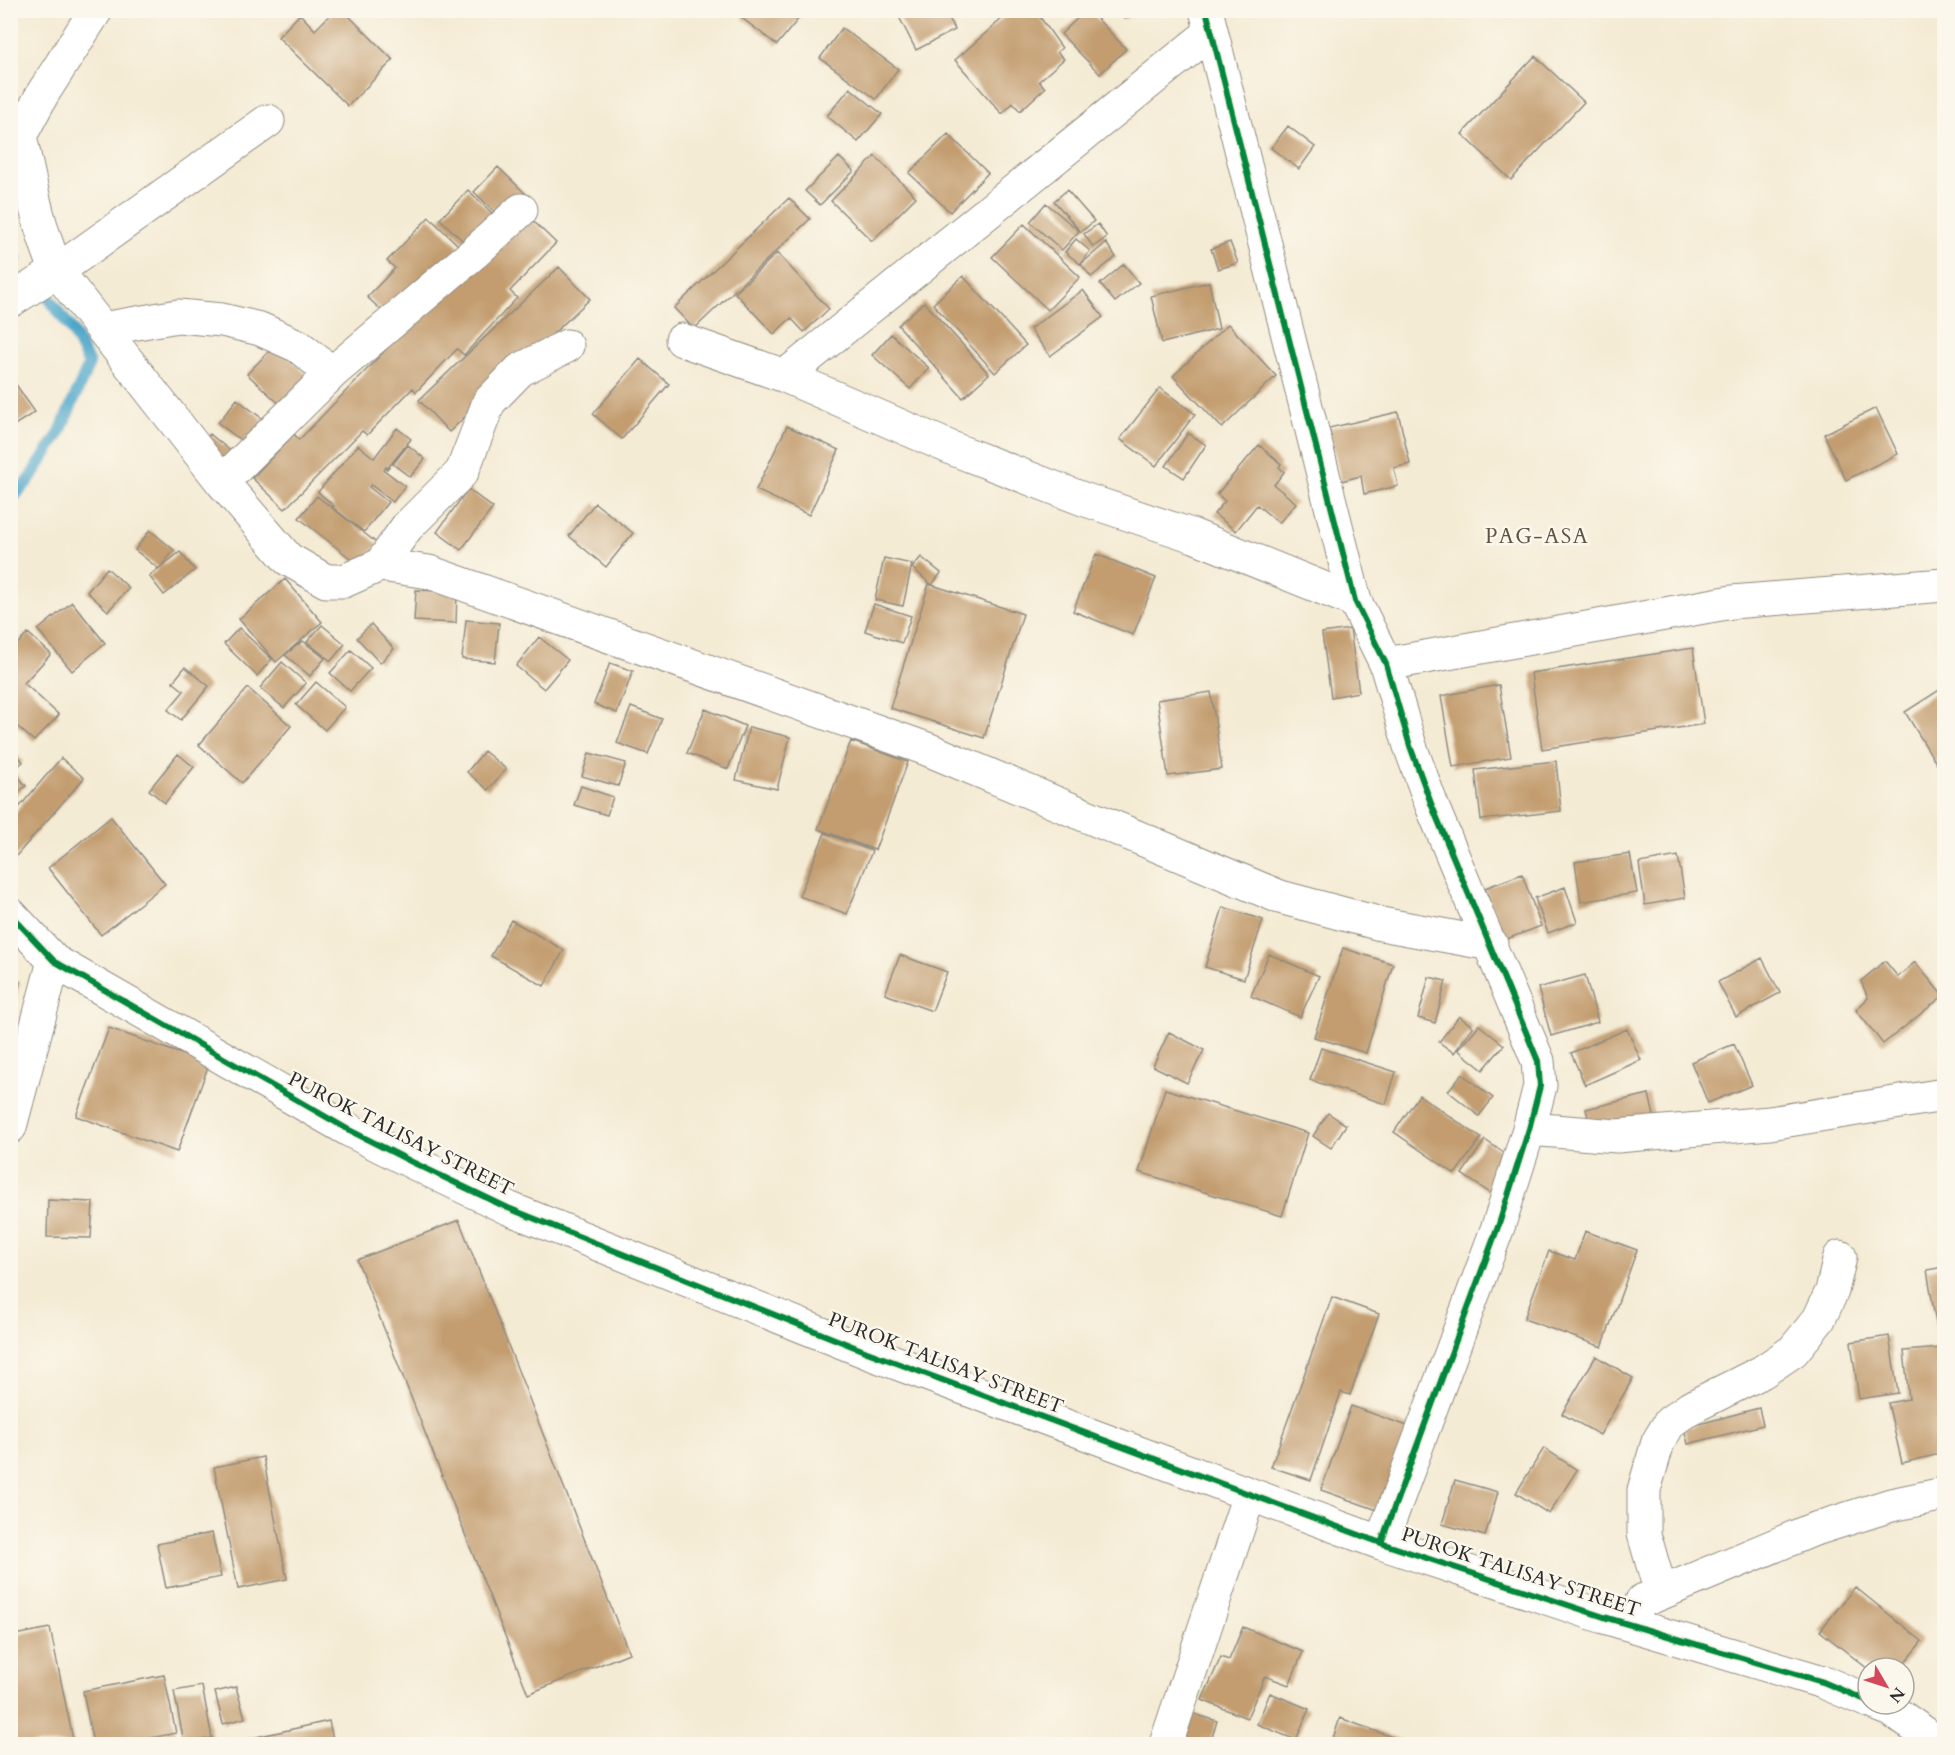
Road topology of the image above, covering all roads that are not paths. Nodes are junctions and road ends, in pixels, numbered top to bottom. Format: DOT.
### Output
graph roads {
  1 [pos="96,10"];
  2 [pos="1209,21"];
  3 [pos="268,121"];
  4 [pos="521,210"];
  5 [pos="57,271"];
  6 [pos="10,301"];
  7 [pos="102,329"];
  8 [pos="682,340"];
  9 [pos="567,346"];
  10 [pos="332,373"];
  11 [pos="785,376"];
  12 [pos="222,482"];
  13 [pos="380,565"];
  14 [pos="1944,585"];
  15 [pos="1355,601"];
  16 [pos="1386,664"];
  17 [pos="10,914"];
  18 [pos="1491,944"];
  19 [pos="54,960"];
  20 [pos="1944,1095"];
  21 [pos="10,1127"];
  22 [pos="1529,1129"];
  23 [pos="1840,1257"];
  24 [pos="1944,1494"];
  25 [pos="1249,1495"];
  26 [pos="1381,1543"];
  27 [pos="1661,1593"];
  28 [pos="1604,1617"];
  29 [pos="1856,1696"];
  30 [pos="1900,1716"];
  31 [pos="1166,1744"];
  32 [pos="1940,1744"];
  1 -- 5 [label="street"];
  2 -- 11 [label="street"];
  2 -- 15 [label="street"];
  3 -- 5 [label="street"];
  4 -- 10 [label="street"];
  5 -- 6 [label="street"];
  5 -- 7 [label="street"];
  7 -- 10 [label="street"];
  7 -- 12 [label="street"];
  8 -- 11 [label="street"];
  9 -- 13 [label="street"];
  10 -- 12 [label="street"];
  11 -- 15 [label="street"];
  12 -- 13 [label="street"];
  13 -- 18 [label="street"];
  14 -- 16 [label="street"];
  15 -- 16 [label="street"];
  16 -- 18 [label="street"];
  17 -- 19 [label="street, PUROK TALISAY STREET"];
  18 -- 22 [label="street"];
  19 -- 21 [label="street"];
  19 -- 25 [label="street, PUROK TALISAY STREET"];
  20 -- 22 [label="street"];
  22 -- 26 [label="street"];
  23 -- 27 [label="street"];
  24 -- 27 [label="street"];
  25 -- 26 [label="street, PUROK TALISAY STREET"];
  25 -- 31 [label="street"];
  26 -- 28 [label="street, PUROK TALISAY STREET"];
  27 -- 28 [label="street"];
  28 -- 29 [label="street, PUROK TALISAY STREET"];
  30 -- 32 [label="street"];
}
